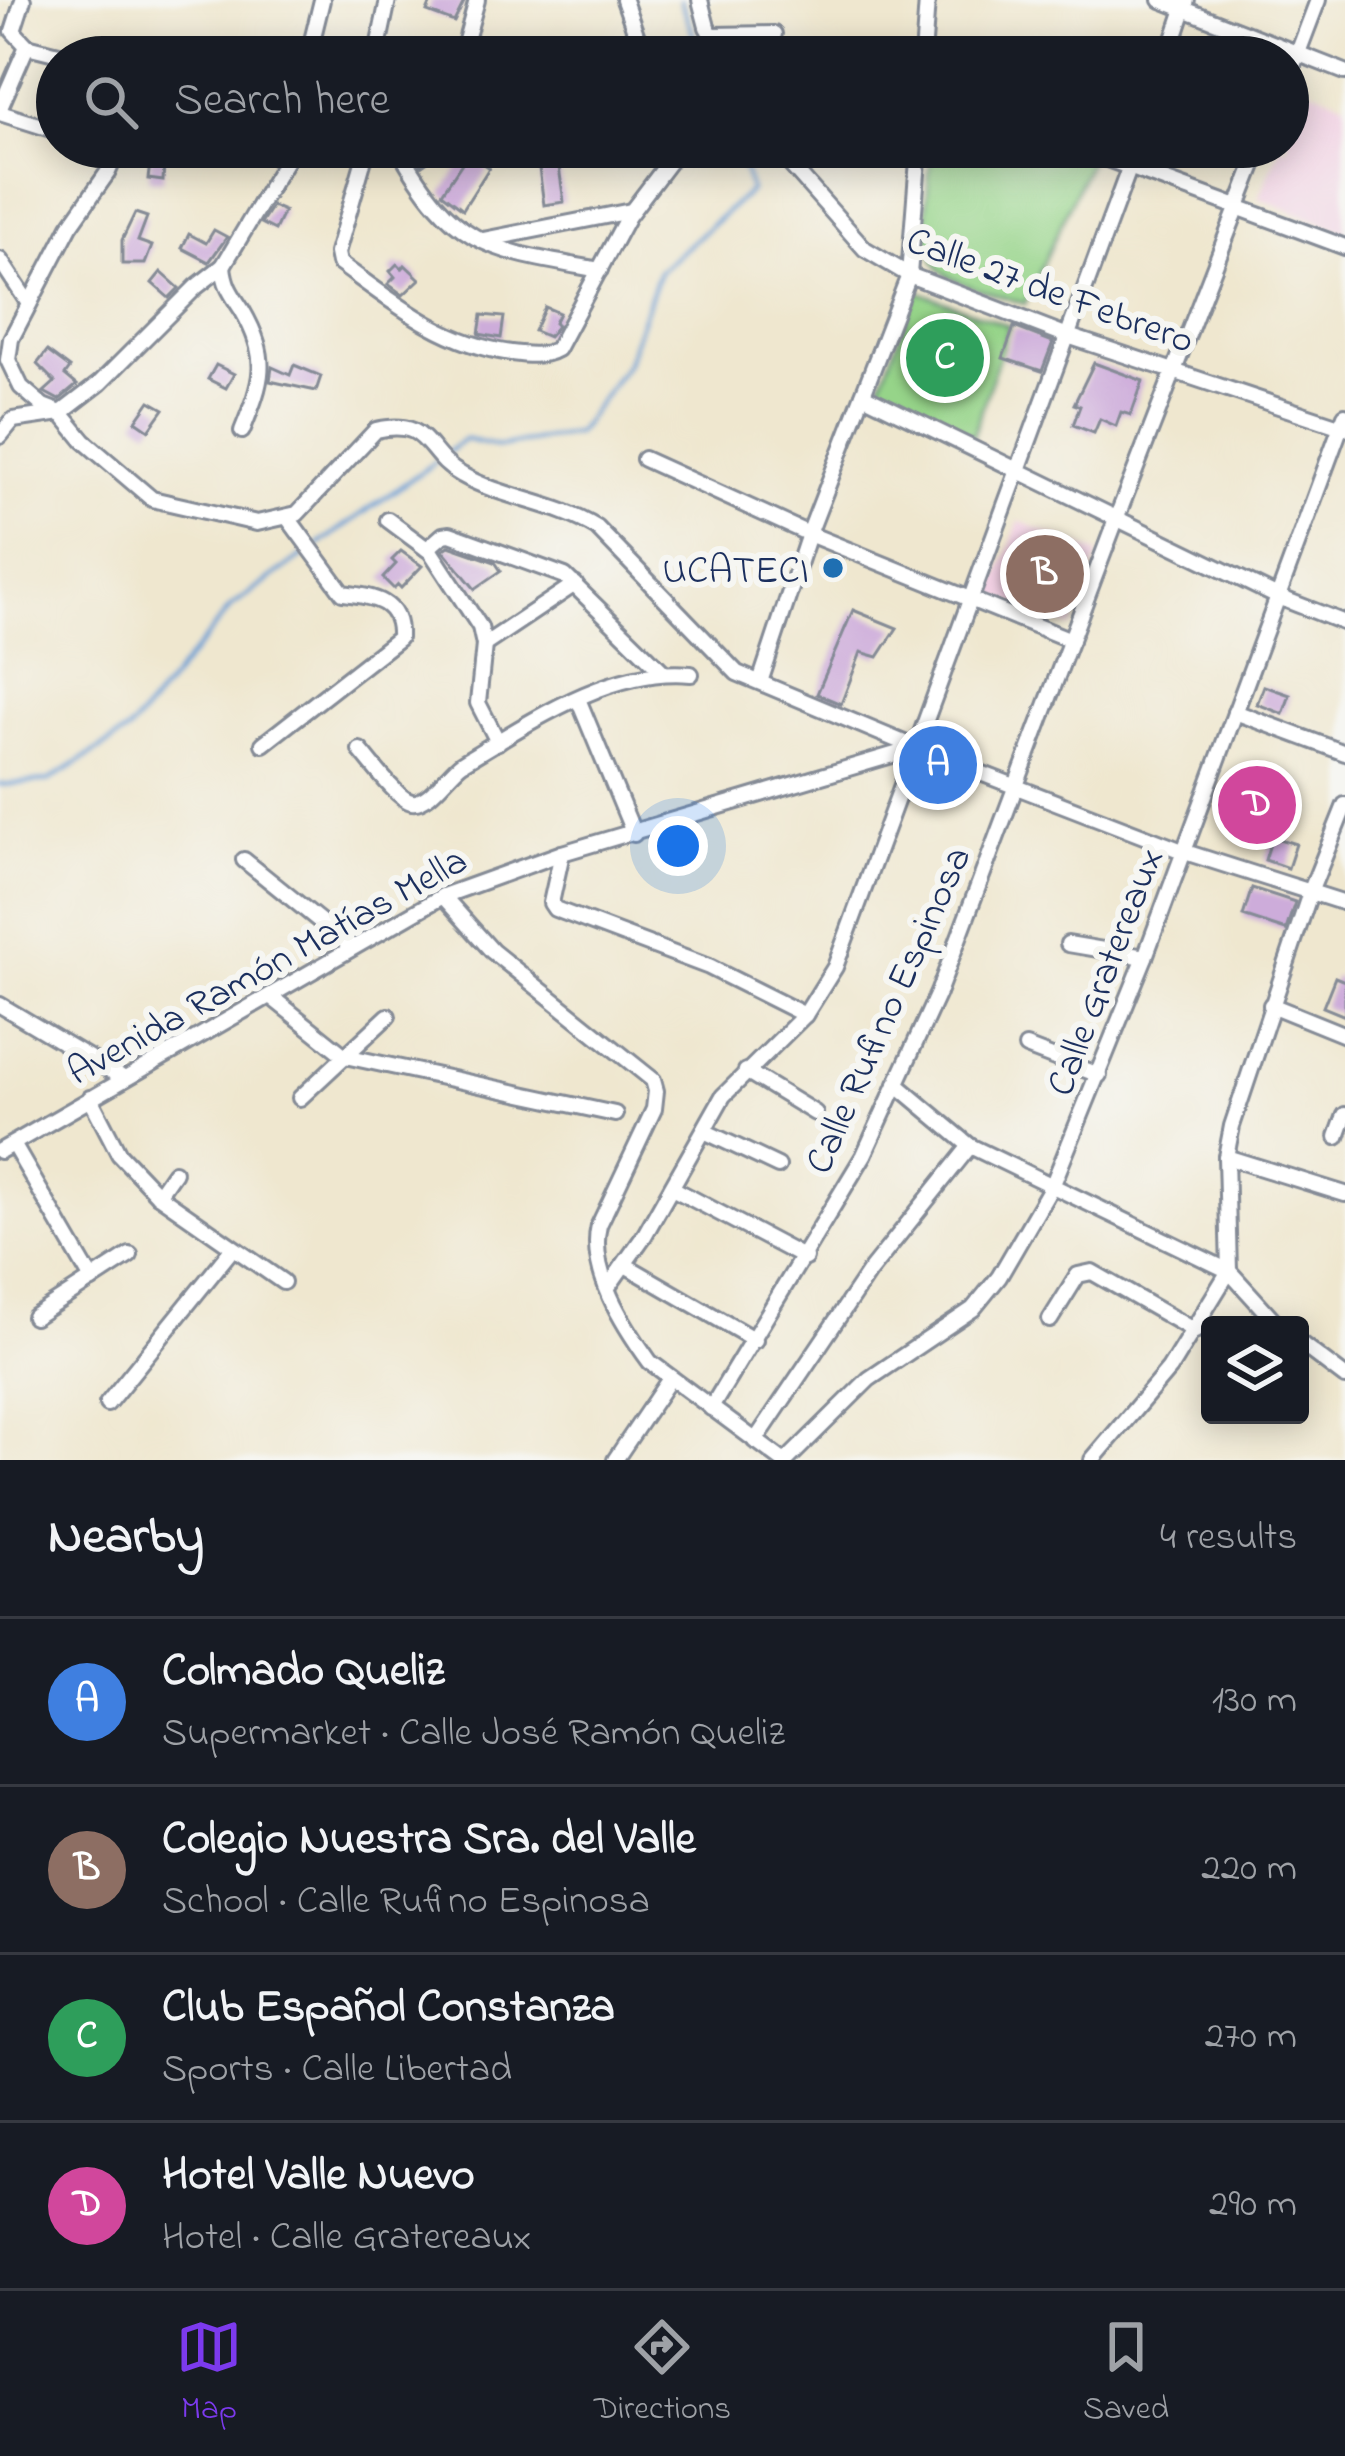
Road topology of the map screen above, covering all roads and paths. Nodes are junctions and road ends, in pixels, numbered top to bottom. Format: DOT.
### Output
graph roads {
  1 [pos="322,0"];
  2 [pos="388,0"];
  3 [pos="477,0"];
  4 [pos="624,0"];
  5 [pos="700,0"];
  6 [pos="927,0"];
  7 [pos="1161,0"];
  8 [pos="1318,0"];
  9 [pos="21,5"];
  10 [pos="1185,5"];
  11 [pos="711,34"];
  12 [pos="774,34"];
  13 [pos="313,36"];
  14 [pos="380,36"];
  15 [pos="467,36"];
  16 [pos="637,36"];
  17 [pos="924,36"];
  18 [pos="1175,36"];
  19 [pos="1258,36"];
  20 [pos="1304,36"];
  21 [pos="27,46"];
  22 [pos="36,48"];
  23 [pos="1309,57"];
  24 [pos="1345,72"];
  25 [pos="0,111"];
  26 [pos="36,124"];
  27 [pos="110,168"];
  28 [pos="282,168"];
  29 [pos="361,168"];
  30 [pos="410,168"];
  31 [pos="665,168"];
  32 [pos="794,168"];
  33 [pos="917,168"];
  34 [pos="1129,168"];
  35 [pos="1135,168"];
  36 [pos="1253,168"];
  37 [pos="1238,206"];
  38 [pos="631,211"];
  39 [pos="478,241"];
  40 [pos="1345,248"];
  41 [pos="0,260"];
  42 [pos="224,266"];
  43 [pos="599,270"];
  44 [pos="909,275"];
  45 [pos="29,304"];
  46 [pos="0,323"];
  47 [pos="16,331"];
  48 [pos="1068,336"];
  49 [pos="1174,370"];
  50 [pos="863,395"];
  51 [pos="61,412"];
  52 [pos="1344,423"];
  53 [pos="242,431"];
  54 [pos="0,436"];
  55 [pos="644,459"];
  56 [pos="1020,470"];
  57 [pos="1117,517"];
  58 [pos="288,518"];
  59 [pos="388,520"];
  60 [pos="809,534"];
  61 [pos="427,549"];
  62 [pos="574,584"];
  63 [pos="1276,596"];
  64 [pos="973,598"];
  65 [pos="1345,623"];
  66 [pos="1071,640"];
  67 [pos="484,645"];
  68 [pos="662,671"];
  69 [pos="691,674"];
  70 [pos="760,682"];
  71 [pos="578,699"];
  72 [pos="1235,712"];
  73 [pos="498,742"];
  74 [pos="263,744"];
  75 [pos="916,748"];
  76 [pos="360,749"];
  77 [pos="1345,753"];
  78 [pos="1017,788"];
  79 [pos="1345,805"];
  80 [pos="634,834"];
  81 [pos="1185,852"];
  82 [pos="562,853"];
  83 [pos="244,860"];
  84 [pos="1311,890"];
  85 [pos="443,896"];
  86 [pos="1345,903"];
  87 [pos="1068,944"];
  88 [pos="352,947"];
  89 [pos="1145,957"];
  90 [pos="270,996"];
  91 [pos="0,1005"];
  92 [pos="1271,1005"];
  93 [pos="805,1015"];
  94 [pos="388,1016"];
  95 [pos="1345,1035"];
  96 [pos="1026,1047"];
  97 [pos="345,1056"];
  98 [pos="746,1071"];
  99 [pos="1099,1075"];
  100 [pos="123,1078"];
  101 [pos="896,1084"];
  102 [pos="90,1098"];
  103 [pos="300,1099"];
  104 [pos="815,1113"];
  105 [pos="614,1114"];
  106 [pos="1345,1115"];
  107 [pos="704,1131"];
  108 [pos="1337,1137"];
  109 [pos="6,1147"];
  110 [pos="970,1147"];
  111 [pos="1226,1157"];
  112 [pos="778,1166"];
  113 [pos="174,1172"];
  114 [pos="1053,1184"];
  115 [pos="672,1188"];
  116 [pos="1345,1194"];
  117 [pos="158,1195"];
  118 [pos="233,1248"];
  119 [pos="130,1255"];
  120 [pos="805,1258"];
  121 [pos="625,1265"];
  122 [pos="1228,1271"];
  123 [pos="92,1280"];
  124 [pos="283,1282"];
  125 [pos="608,1287"];
  126 [pos="1270,1316"];
  127 [pos="34,1317"];
  128 [pos="1050,1320"];
  129 [pos="1195,1331"];
  130 [pos="754,1340"];
  131 [pos="1309,1349"];
  132 [pos="1345,1377"];
  133 [pos="670,1379"];
  134 [pos="107,1404"];
  135 [pos="711,1408"];
  136 [pos="755,1441"];
  137 [pos="615,1460"];
  138 [pos="785,1460"];
  139 [pos="1092,1460"];
  1 -- 13 [label="street"];
  2 -- 14 [label="street"];
  3 -- 15 [label="street"];
  4 -- 16 [label="street"];
  5 -- 11 [label="street"];
  6 -- 17 [label="street"];
  7 -- 10 [label="street"];
  8 -- 20 [label="street"];
  9 -- 21 [label="street"];
  10 -- 18 [label="street"];
  10 -- 19 [label="street"];
  11 -- 12 [label="street"];
  21 -- 22 [label="street"];
  21 -- 25 [label="street"];
  23 -- 24 [label="street"];
  25 -- 26 [label="street"];
  27 -- 45 [label="street"];
  28 -- 42 [label="street"];
  29 -- 43 [label="street"];
  30 -- 39 [label="street"];
  31 -- 38 [label="street"];
  32 -- 44 [label="street, Calle 27 de Febrero"];
  33 -- 44 [label="street"];
  34 -- 48 [label="street"];
  35 -- 37 [label="street"];
  36 -- 37 [label="street, Calle Rufino Espinosa"];
  37 -- 40 [label="street"];
  37 -- 49 [label="street, Calle Rufino Espinosa"];
  38 -- 39 [label="street"];
  38 -- 43 [label="street"];
  39 -- 43 [label="street"];
  41 -- 45 [label="street"];
  42 -- 51 [label="street"];
  42 -- 53 [label="street"];
  44 -- 48 [label="street, Calle 27 de Febrero"];
  44 -- 50 [label="street"];
  45 -- 47 [label="street"];
  46 -- 47 [label="street"];
  47 -- 51 [label="street"];
  48 -- 49 [label="street, Calle 27 de Febrero"];
  48 -- 56 [label="street"];
  49 -- 52 [label="street, Calle 27 de Febrero"];
  49 -- 57 [label="street, Calle Rufino Espinosa"];
  50 -- 56 [label="street"];
  50 -- 60 [label="street"];
  51 -- 54 [label="street"];
  51 -- 58 [label="street"];
  52 -- 63 [label="street, Calle Gratereaux"];
  55 -- 60 [label="street"];
  56 -- 57 [label="street"];
  56 -- 64 [label="street"];
  57 -- 63 [label="street"];
  57 -- 66 [label="street, Calle Rufino Espinosa"];
  58 -- 70 [label="street"];
  58 -- 74 [label="street"];
  59 -- 61 [label="street"];
  60 -- 64 [label="street"];
  60 -- 70 [label="street"];
  61 -- 62 [label="street"];
  61 -- 67 [label="street"];
  62 -- 67 [label="street"];
  62 -- 68 [label="street"];
  63 -- 65 [label="street"];
  63 -- 72 [label="street, Calle Gratereaux"];
  64 -- 66 [label="street"];
  64 -- 75 [label="street"];
  66 -- 78 [label="street, Calle Rufino Espinosa"];
  67 -- 73 [label="street"];
  68 -- 69 [label="street"];
  68 -- 71 [label="street"];
  70 -- 75 [label="street"];
  71 -- 73 [label="street"];
  71 -- 80 [label="street"];
  72 -- 77 [label="street"];
  72 -- 81 [label="street, Calle Gratereaux"];
  73 -- 76 [label="street"];
  75 -- 78 [label="street"];
  75 -- 80 [label="street, Avenida Ramón Matías Mella"];
  75 -- 93 [label="street"];
  78 -- 81 [label="street"];
  78 -- 101 [label="street, Calle Rufino Espinosa"];
  79 -- 84 [label="street"];
  80 -- 82 [label="street, Avenida Ramón Matías Mella"];
  81 -- 84 [label="street"];
  81 -- 89 [label="street, Calle Gratereaux"];
  82 -- 85 [label="street, Avenida Ramón Matías Mella"];
  82 -- 93 [label="street"];
  83 -- 88 [label="street"];
  84 -- 86 [label="street"];
  84 -- 92 [label="street"];
  85 -- 88 [label="street, Avenida Ramón Matías Mella"];
  85 -- 125 [label="street"];
  87 -- 89 [label="street"];
  88 -- 90 [label="street, Avenida Ramón Matías Mella"];
  89 -- 99 [label="street, Calle Gratereaux"];
  90 -- 97 [label="street"];
  90 -- 100 [label="street, Avenida Ramón Matías Mella"];
  91 -- 100 [label="street"];
  92 -- 95 [label="street"];
  92 -- 111 [label="street"];
  93 -- 98 [label="street"];
  94 -- 97 [label="street"];
  96 -- 99 [label="street"];
  97 -- 103 [label="street"];
  97 -- 105 [label="street"];
  98 -- 104 [label="street"];
  98 -- 107 [label="street"];
  99 -- 114 [label="street, Calle Gratereaux"];
  100 -- 102 [label="street, Avenida Ramón Matías Mella"];
  101 -- 110 [label="street"];
  101 -- 120 [label="street, Calle Rufino Espinosa"];
  102 -- 109 [label="street, Avenida Ramón Matías Mella"];
  102 -- 117 [label="street"];
  106 -- 108 [label="street"];
  107 -- 112 [label="street"];
  107 -- 115 [label="street"];
  109 -- 123 [label="street"];
  110 -- 114 [label="street"];
  110 -- 136 [label="street"];
  111 -- 116 [label="street"];
  111 -- 122 [label="street"];
  113 -- 117 [label="street"];
  114 -- 122 [label="street"];
  114 -- 138 [label="street, Calle Gratereaux"];
  115 -- 120 [label="street"];
  115 -- 121 [label="street"];
  117 -- 118 [label="street"];
  118 -- 124 [label="street"];
  118 -- 134 [label="street"];
  119 -- 123 [label="street"];
  120 -- 130 [label="street, Calle Rufino Espinosa"];
  121 -- 125 [label="street"];
  121 -- 130 [label="street"];
  122 -- 126 [label="street"];
  122 -- 129 [label="street"];
  123 -- 127 [label="street"];
  125 -- 133 [label="street"];
  128 -- 129 [label="street"];
  129 -- 139 [label="street"];
  130 -- 135 [label="street, Calle Rufino Espinosa"];
  131 -- 132 [label="street"];
  133 -- 135 [label="street"];
  133 -- 137 [label="street"];
  135 -- 136 [label="street"];
  136 -- 138 [label="street"];
}
